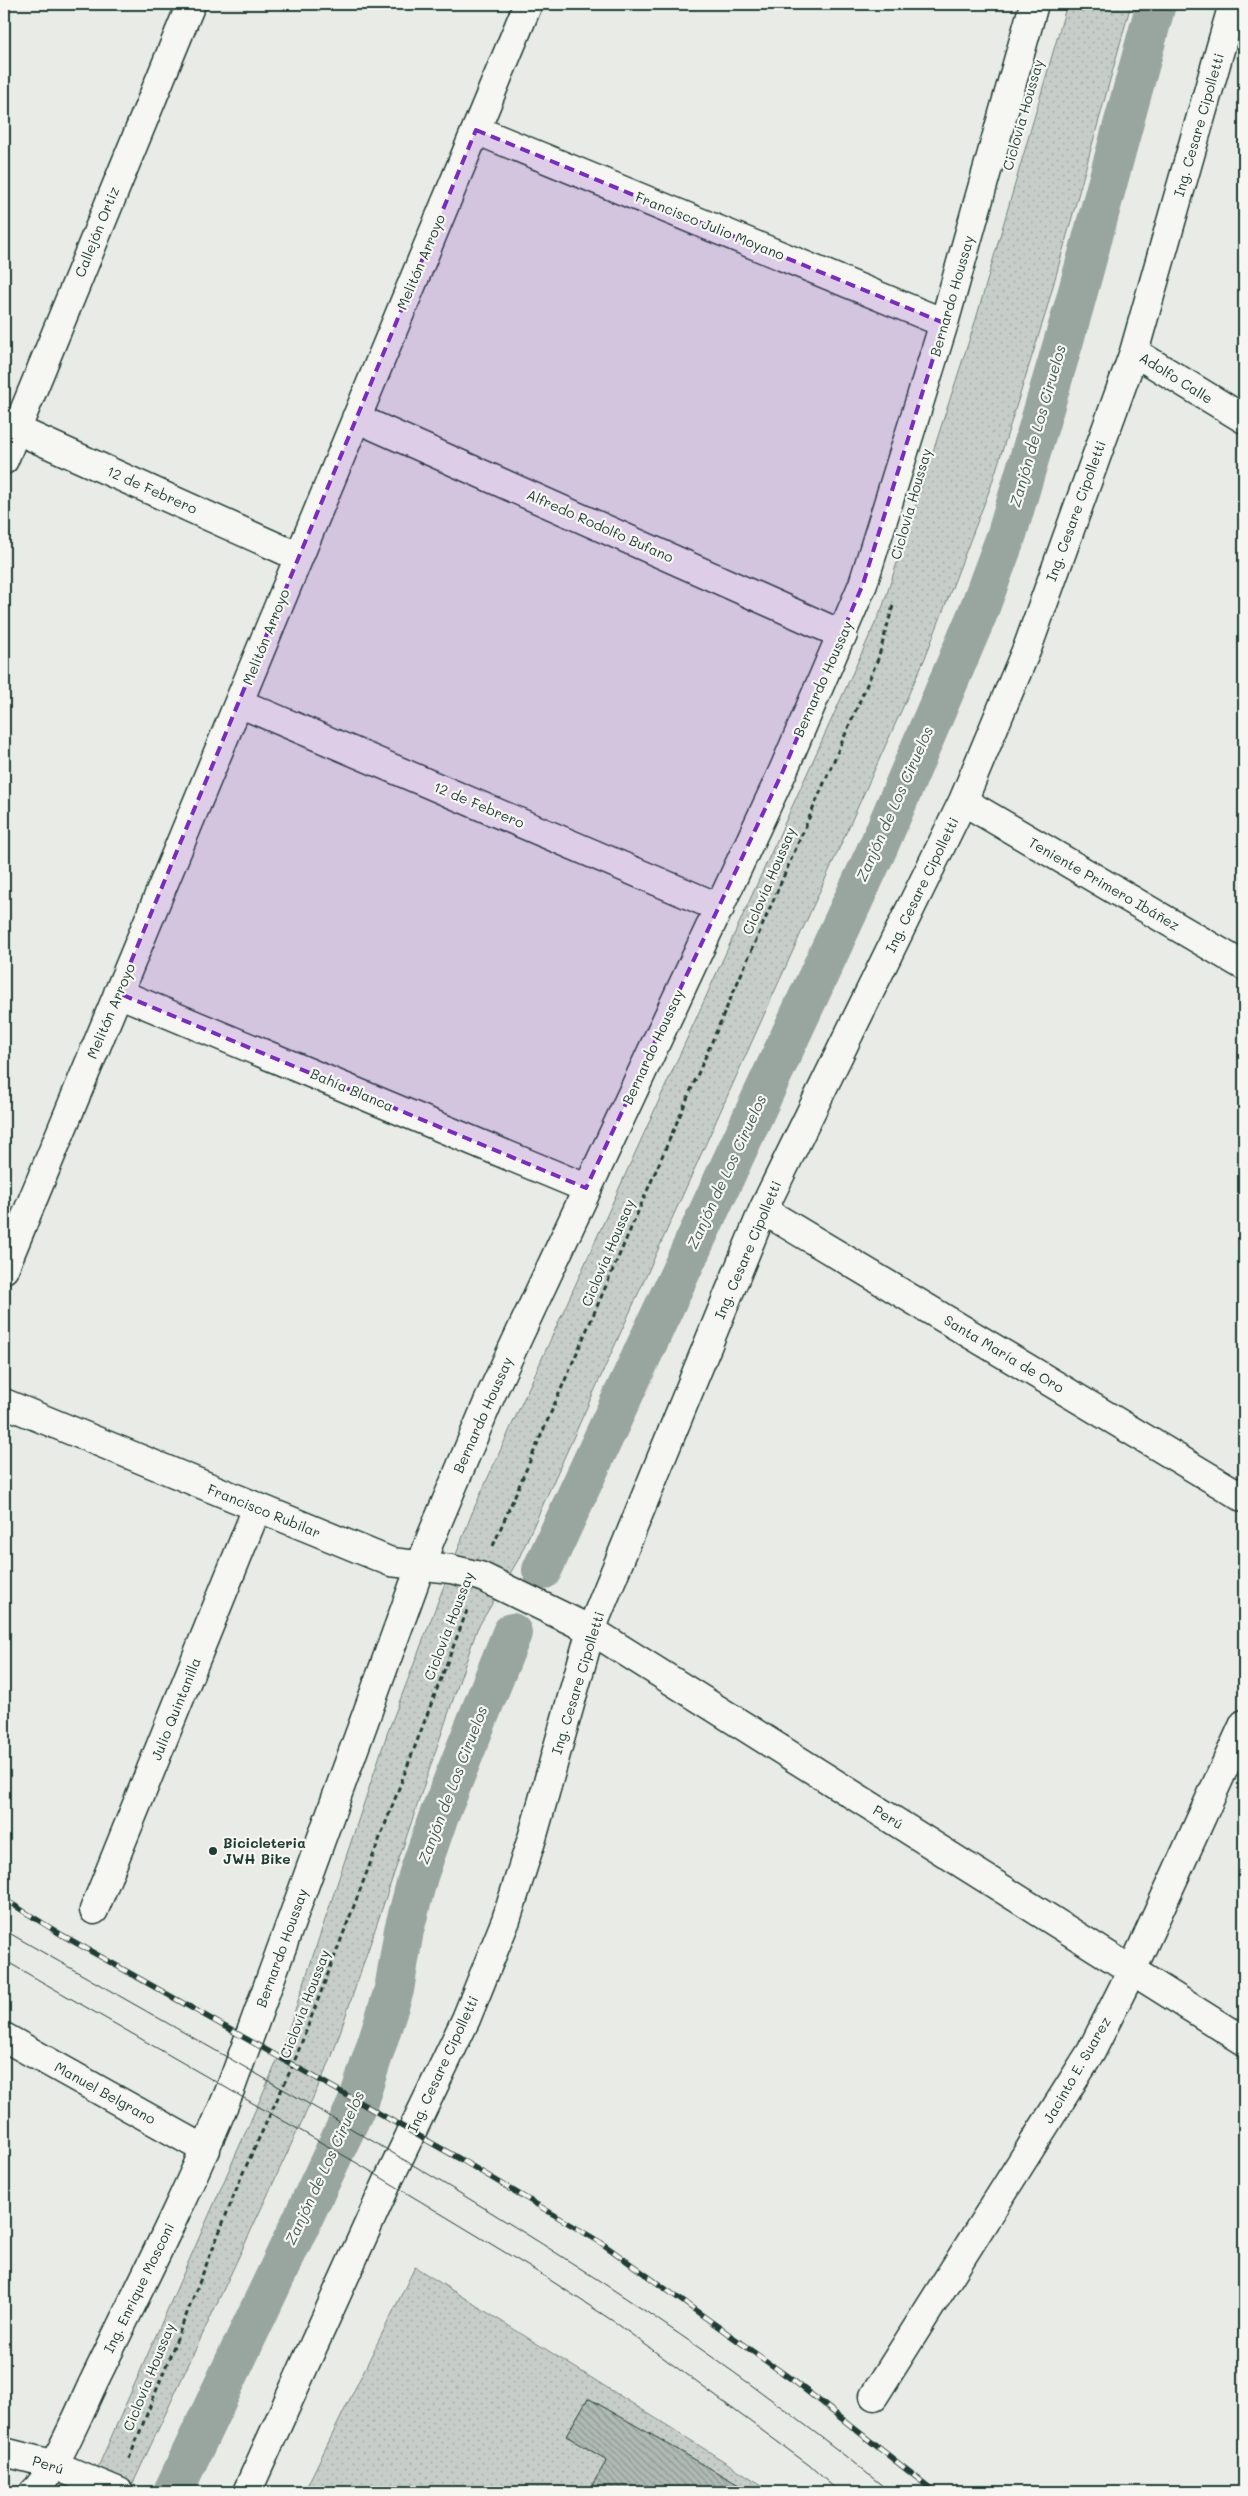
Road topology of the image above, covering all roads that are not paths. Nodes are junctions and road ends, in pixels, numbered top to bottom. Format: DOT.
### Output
graph roads {
  1 [pos="191,4"];
  2 [pos="528,4"];
  3 [pos="1034,4"];
  4 [pos="1233,4"];
  5 [pos="476,130"];
  6 [pos="944,323"];
  7 [pos="1134,352"];
  8 [pos="356,418"];
  9 [pos="1244,419"];
  10 [pos="10,427"];
  11 [pos="4,460"];
  12 [pos="299,556"];
  13 [pos="843,635"];
  14 [pos="239,703"];
  15 [pos="963,801"];
  16 [pos="720,908"];
  17 [pos="1244,966"];
  18 [pos="118,993"];
  19 [pos="586,1188"];
  20 [pos="763,1210"];
  21 [pos="4,1269"];
  22 [pos="4,1403"];
  23 [pos="1244,1498"];
  24 [pos="257,1508"];
  25 [pos="421,1567"];
  26 [pos="528,1598"];
  27 [pos="591,1630"];
  28 [pos="1244,1724"];
  29 [pos="94,1910"];
  30 [pos="1132,1970"];
  31 [pos="4,2037"];
  32 [pos="1244,2041"];
  33 [pos="235,2078"];
  34 [pos="206,2150"];
  35 [pos="874,2396"];
  36 [pos="4,2452"];
  37 [pos="52,2464"];
  38 [pos="34,2492"];
  39 [pos="117,2492"];
  40 [pos="247,2492"];
  1 -- 10 [label="street, Callejón Ortiz"];
  2 -- 5 [label="street, Melitón Arroyo"];
  3 -- 6 [label="street, Bernardo Houssay"];
  4 -- 7 [label="street, Ing. Cesare Cipolletti"];
  5 -- 6 [label="street, Francisco Julio Moyano"];
  5 -- 8 [label="street, Melitón Arroyo"];
  6 -- 13 [label="street, Bernardo Houssay"];
  7 -- 9 [label="street, Adolfo Calle"];
  7 -- 15 [label="street, Ing. Cesare Cipolletti"];
  8 -- 12 [label="street, Melitón Arroyo"];
  8 -- 13 [label="street, Alfredo Rodolfo Bufano"];
  10 -- 11 [label="street, Callejón Ortiz"];
  10 -- 12 [label="street, 12 de Febrero"];
  12 -- 14 [label="street, Melitón Arroyo"];
  13 -- 16 [label="street, Bernardo Houssay"];
  14 -- 16 [label="street, 12 de Febrero"];
  14 -- 18 [label="street, Melitón Arroyo"];
  15 -- 17 [label="street, Teniente Primero Ibáñez"];
  15 -- 20 [label="street, Ing. Cesare Cipolletti"];
  16 -- 19 [label="street, Bernardo Houssay"];
  18 -- 19 [label="street, Bahía Blanca"];
  18 -- 21 [label="street, Melitón Arroyo"];
  19 -- 25 [label="street, Bernardo Houssay"];
  20 -- 23 [label="street, Santa María de Oro"];
  20 -- 27 [label="street, Ing. Cesare Cipolletti"];
  22 -- 24 [label="street, Francisco Rubilar"];
  24 -- 25 [label="street, Francisco Rubilar"];
  24 -- 29 [label="street, Julio Quintanilla"];
  25 -- 26 [label="street, Francisco Rubilar"];
  25 -- 33 [label="street, Bernardo Houssay"];
  26 -- 27 [label="street, Perú"];
  27 -- 30 [label="street, Perú"];
  27 -- 40 [label="street, Ing. Cesare Cipolletti"];
  28 -- 30 [label="street, Jacinto E. Suarez"];
  30 -- 32 [label="street, Perú"];
  30 -- 35 [label="street, Jacinto E. Suarez"];
  31 -- 34 [label="street, Manuel Belgrano"];
  33 -- 34 [label="street, Ing. Enrique Mosconi"];
  34 -- 37 [label="street, Ing. Enrique Mosconi"];
  36 -- 37 [label="street, Perú"];
  37 -- 38 [label="street, Ing. Enrique Mosconi"];
  37 -- 39 [label="street, Perú"];
}
